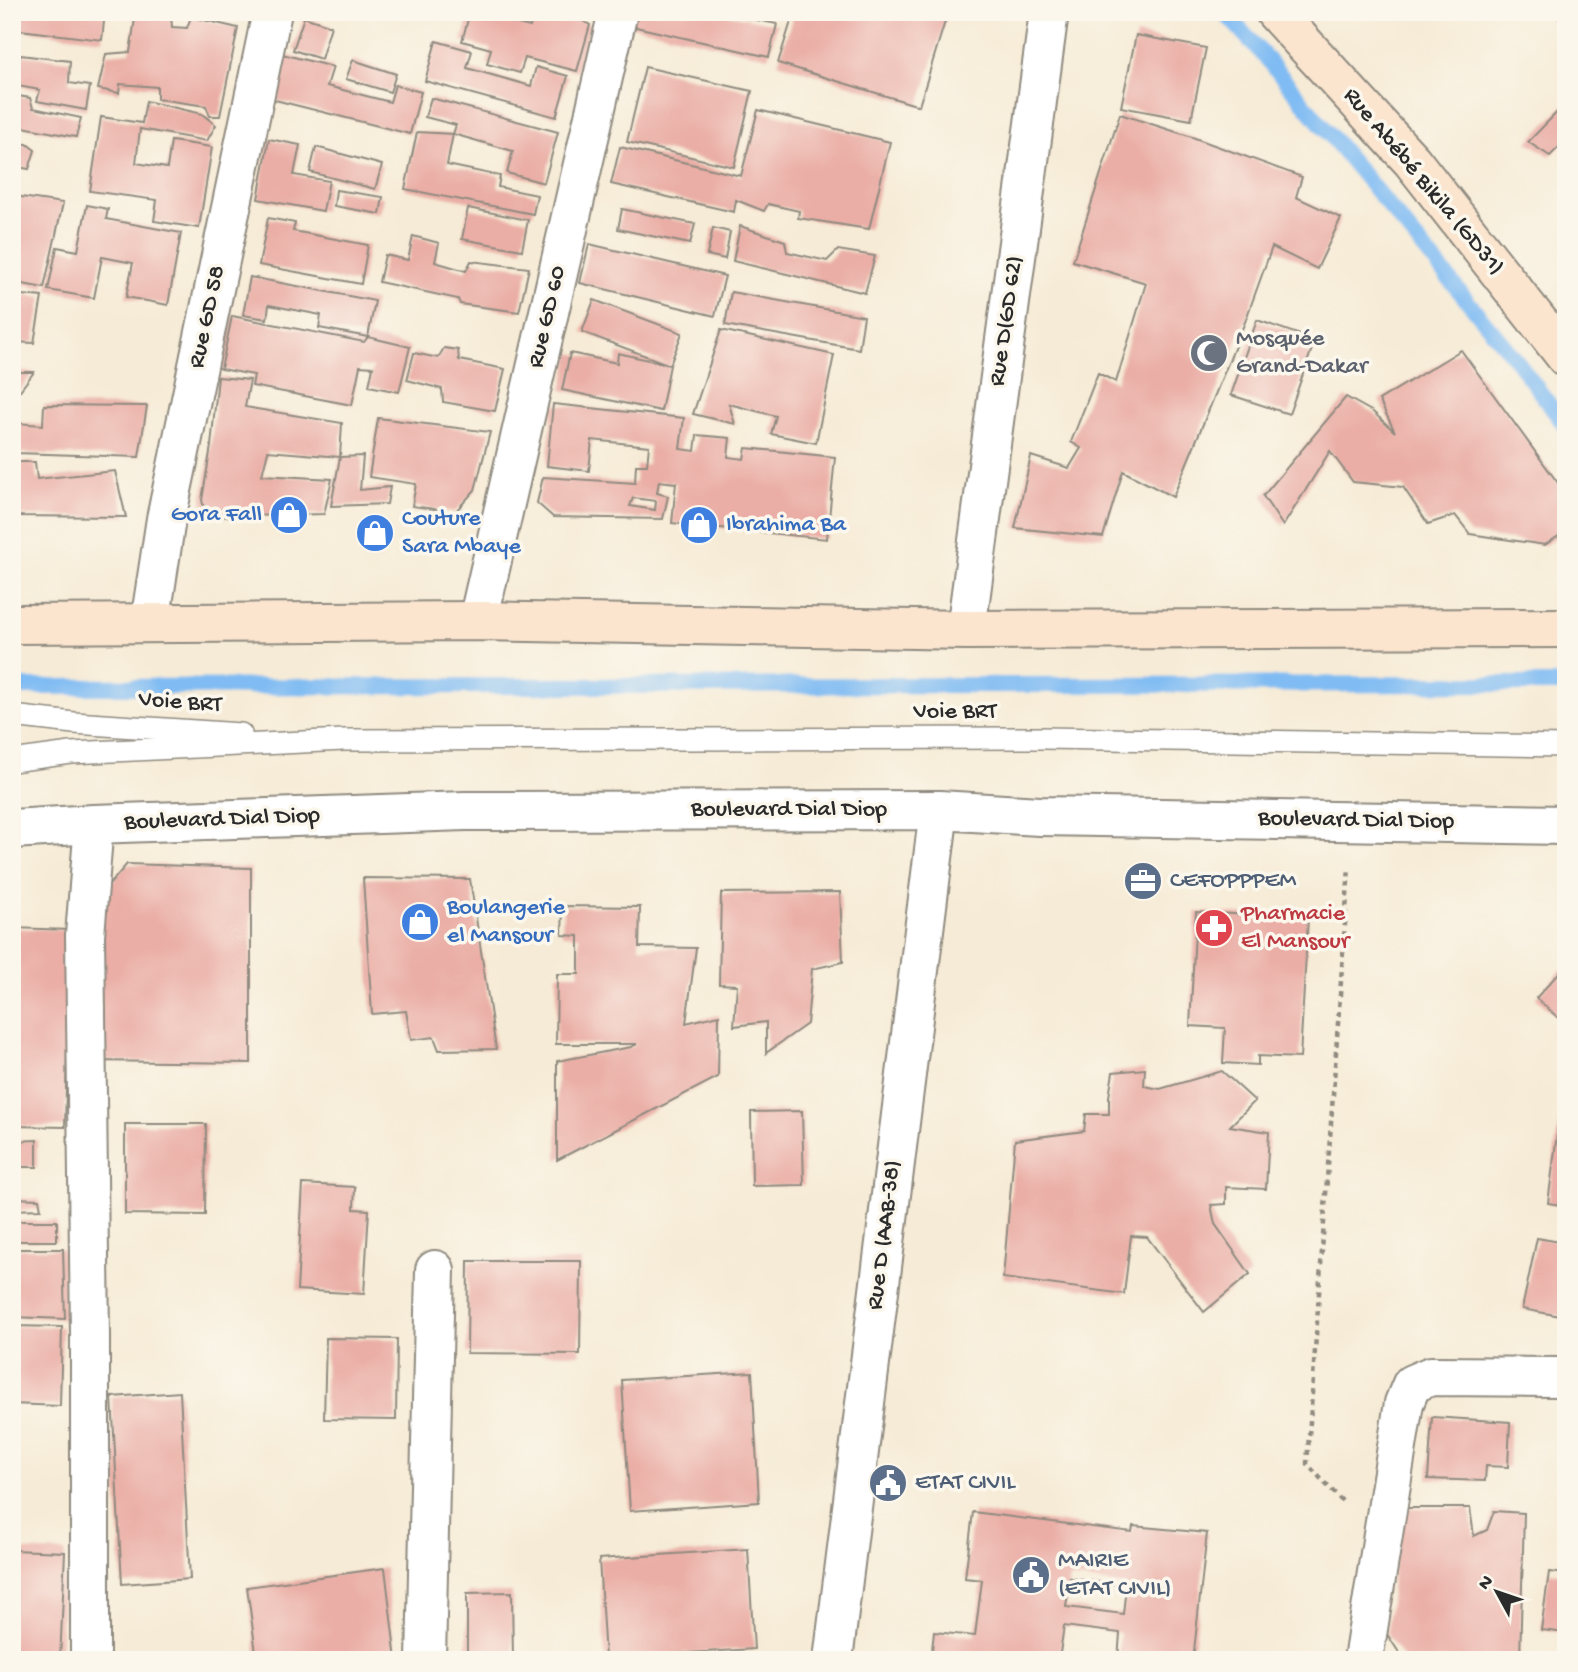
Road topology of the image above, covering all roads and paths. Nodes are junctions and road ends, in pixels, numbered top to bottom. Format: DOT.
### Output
graph roads {
  1 [pos="272,12"];
  2 [pos="618,12"];
  3 [pos="1049,12"];
  4 [pos="1275,12"];
  5 [pos="1566,356"];
  6 [pos="478,621"];
  7 [pos="150,623"];
  8 [pos="12,624"];
  9 [pos="1566,628"];
  10 [pos="966,630"];
  11 [pos="12,716"];
  12 [pos="344,740"];
  13 [pos="1566,746"];
  14 [pos="12,761"];
  15 [pos="939,810"];
  16 [pos="1352,821"];
  17 [pos="94,824"];
  18 [pos="1566,825"];
  19 [pos="12,829"];
  20 [pos="435,1270"];
  21 [pos="1566,1377"];
  22 [pos="1381,1542"];
  23 [pos="90,1660"];
  24 [pos="426,1660"];
  25 [pos="832,1660"];
  26 [pos="1363,1660"];
  1 -- 7 [label="street, Rue GD 58"];
  2 -- 6 [label="street, Rue GD 60"];
  3 -- 10 [label="street, Rue D(GD 62)"];
  4 -- 5 [label="main road, Rue Abébé Bikila (GD31)"];
  6 -- 7 [label="main road"];
  6 -- 10 [label="main road"];
  7 -- 8 [label="main road"];
  9 -- 10 [label="main road"];
  11 -- 12 [label="lane, Voie BRT"];
  12 -- 13 [label="lane, Voie BRT"];
  12 -- 14 [label="lane, Voie BRT"];
  15 -- 16 [label="street, Boulevard Dial Diop"];
  15 -- 17 [label="street, Boulevard Dial Diop"];
  15 -- 25 [label="street, Rue D (AAB-38)"];
  16 -- 18 [label="street, Boulevard Dial Diop"];
  16 -- 22 [label="path"];
  17 -- 19 [label="street, Boulevard Dial Diop"];
  17 -- 23 [label="street"];
  20 -- 24 [label="street"];
  21 -- 22 [label="street"];
  22 -- 26 [label="street"];
}
